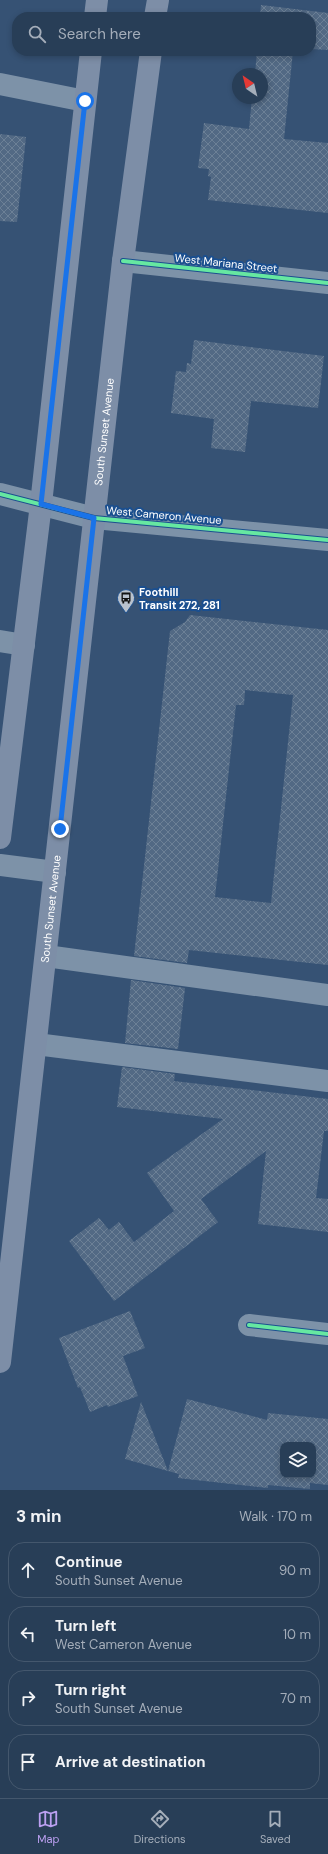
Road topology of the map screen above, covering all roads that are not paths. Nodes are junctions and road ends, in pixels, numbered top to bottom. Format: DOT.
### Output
graph roads {
  1 [pos="97,0"];
  2 [pos="158,0"];
  3 [pos="96,12"];
  4 [pos="157,12"];
  5 [pos="90,56"];
  6 [pos="150,56"];
  7 [pos="0,84"];
  8 [pos="85,101"];
  9 [pos="123,261"];
  10 [pos="328,283"];
  11 [pos="0,494"];
  12 [pos="41,504"];
  13 [pos="94,518"];
  14 [pos="328,540"];
  15 [pos="0,641"];
  16 [pos="24,644"];
  17 [pos="0,838"];
  18 [pos="0,865"];
  19 [pos="56,872"];
  20 [pos="46,956"];
  21 [pos="328,995"];
  22 [pos="36,1044"];
  23 [pos="328,1081"];
  24 [pos="249,1325"];
  25 [pos="328,1334"];
  26 [pos="0,1362"];
  1 -- 3 [label="main road"];
  2 -- 4 [label="main road"];
  5 -- 8 [label="main road"];
  6 -- 9 [label="main road, South Sunset Avenue"];
  7 -- 8 [label="street"];
  8 -- 12 [label="main road"];
  9 -- 10 [label="street, West Mariana Street"];
  9 -- 13 [label="main road, South Sunset Avenue"];
  11 -- 12 [label="street, West Cameron Avenue"];
  12 -- 13 [label="street, West Cameron Avenue"];
  12 -- 16 [label="main road"];
  13 -- 14 [label="street, West Cameron Avenue"];
  13 -- 19 [label="main road, South Sunset Avenue"];
  15 -- 16 [label="street"];
  16 -- 17 [label="main road"];
  18 -- 19 [label="street"];
  19 -- 20 [label="main road, South Sunset Avenue"];
  20 -- 21 [label="street"];
  20 -- 22 [label="main road, South Sunset Avenue"];
  22 -- 23 [label="street"];
  22 -- 26 [label="main road, South Sunset Avenue"];
  24 -- 25 [label="street"];
}
